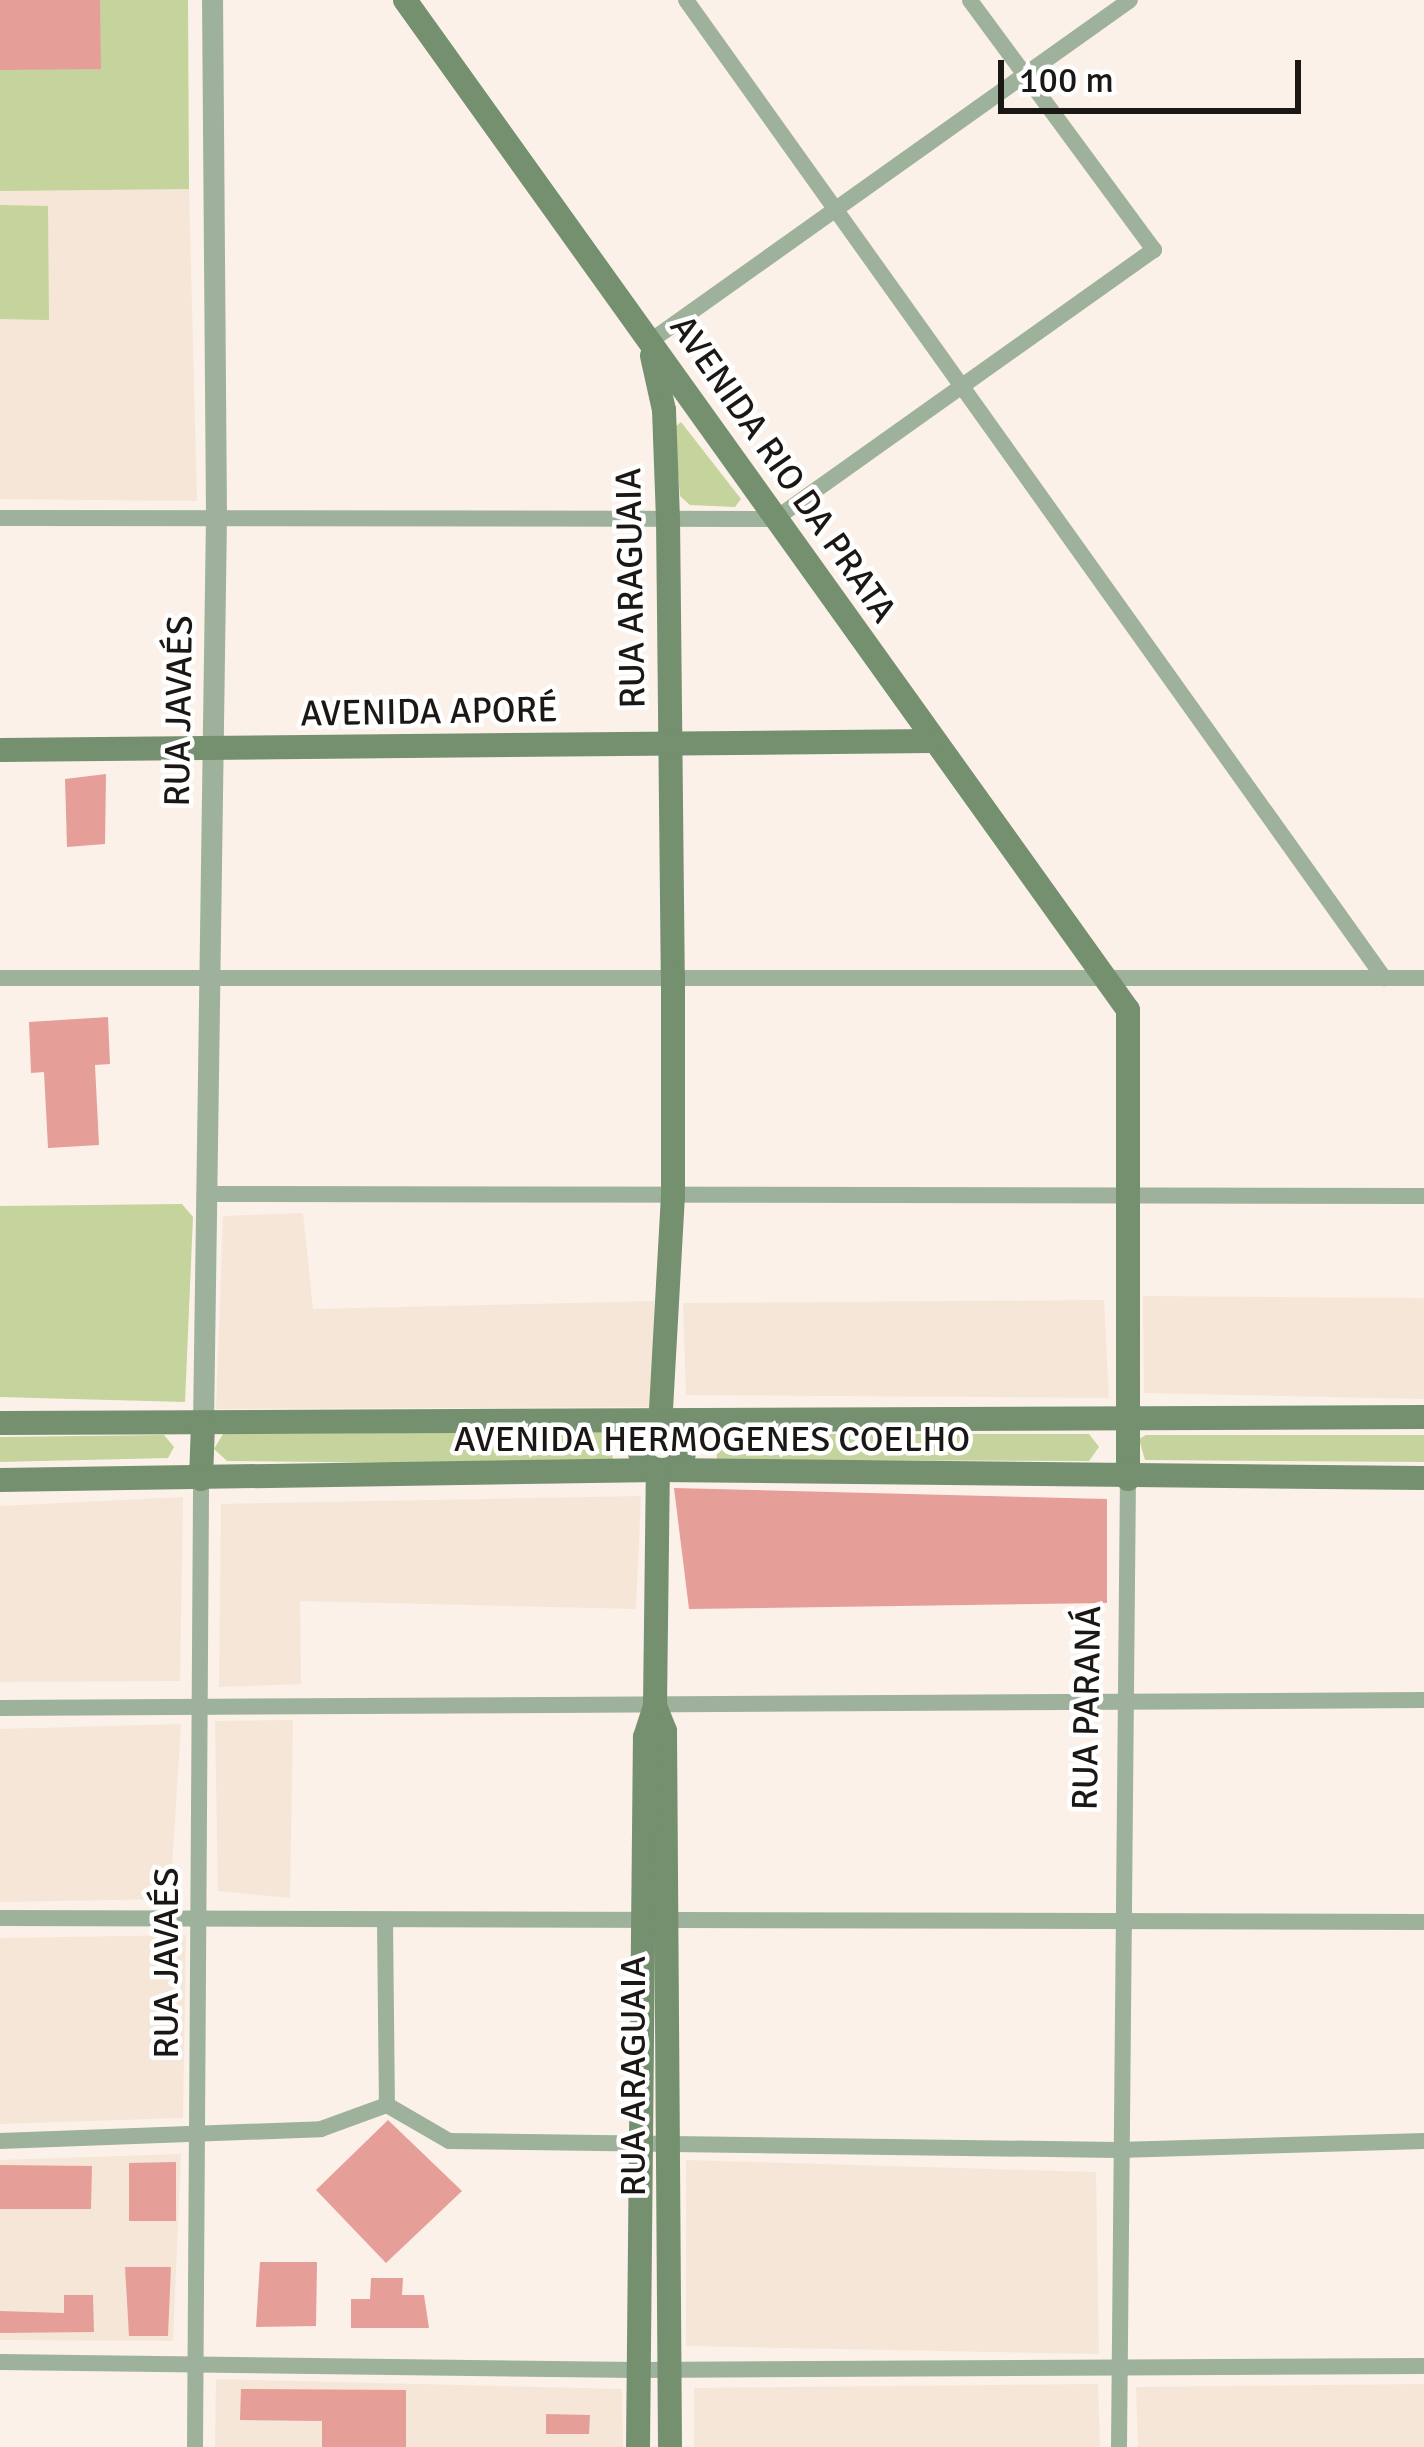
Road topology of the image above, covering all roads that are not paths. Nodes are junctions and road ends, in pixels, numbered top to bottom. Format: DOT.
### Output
graph roads {
  1 [pos="212,0"];
  2 [pos="405,0"];
  3 [pos="686,0"];
  4 [pos="970,0"];
  5 [pos="1130,0"];
  6 [pos="1025,77"];
  7 [pos="835,211"];
  8 [pos="649,342"];
  9 [pos="958,389"];
  10 [pos="216,516"];
  11 [pos="0,518"];
  12 [pos="668,518"];
  13 [pos="775,519"];
  14 [pos="931,741"];
  15 [pos="668,744"];
  16 [pos="0,749"];
  17 [pos="209,752"];
  18 [pos="673,977"];
  19 [pos="1106,977"];
  20 [pos="0,978"];
  21 [pos="210,978"];
  22 [pos="1384,978"];
  23 [pos="1424,978"];
  24 [pos="208,1194"];
  25 [pos="1127,1194"];
  26 [pos="673,1195"];
  27 [pos="1424,1196"];
  28 [pos="1126,1417"];
  29 [pos="1424,1418"];
  30 [pos="0,1423"];
  31 [pos="203,1424"];
  32 [pos="660,1424"];
  33 [pos="658,1470"];
  34 [pos="1424,1478"];
  35 [pos="201,1479"];
  36 [pos="1128,1479"];
  37 [pos="0,1480"];
  38 [pos="1123,1700"];
  39 [pos="1424,1700"];
  40 [pos="201,1705"];
  41 [pos="655,1706"];
  42 [pos="0,1708"];
  43 [pos="0,1918"];
  44 [pos="201,1918"];
  45 [pos="385,1919"];
  46 [pos="1120,1922"];
  47 [pos="1424,1922"];
  48 [pos="641,1926"];
  49 [pos="669,1926"];
  50 [pos="386,2105"];
  51 [pos="200,2135"];
  52 [pos="0,2140"];
  53 [pos="1424,2141"];
  54 [pos="643,2144"];
  55 [pos="670,2145"];
  56 [pos="1118,2150"];
  57 [pos="0,2362"];
  58 [pos="196,2362"];
  59 [pos="1116,2366"];
  60 [pos="1424,2366"];
  61 [pos="669,2368"];
  62 [pos="638,2370"];
  63 [pos="195,2447"];
  64 [pos="638,2447"];
  65 [pos="670,2447"];
  66 [pos="1119,2447"];
  1 -- 10 [label="street, RUA JAVAÉS"];
  2 -- 8 [label="main road, AVENIDA RIO DA PRATA"];
  3 -- 7 [label="street"];
  4 -- 6 [label="street"];
  5 -- 6 [label="street"];
  6 -- 7 [label="street"];
  6 -- 9 [label="street"];
  7 -- 8 [label="street"];
  7 -- 9 [label="street"];
  8 -- 12 [label="main road, RUA ARAGUAIA"];
  8 -- 13 [label="main road, AVENIDA RIO DA PRATA"];
  9 -- 13 [label="street"];
  9 -- 22 [label="street"];
  10 -- 11 [label="street"];
  10 -- 12 [label="street"];
  10 -- 17 [label="street, RUA JAVAÉS"];
  12 -- 13 [label="street"];
  12 -- 15 [label="main road, RUA ARAGUAIA"];
  13 -- 14 [label="main road, AVENIDA RIO DA PRATA"];
  14 -- 15 [label="main road, AVENIDA APORÉ"];
  14 -- 19 [label="main road, AVENIDA RIO DA PRATA"];
  15 -- 17 [label="main road, AVENIDA APORÉ"];
  15 -- 18 [label="main road, RUA ARAGUAIA"];
  16 -- 17 [label="main road, AVENIDA APORÉ"];
  17 -- 21 [label="street, RUA JAVAÉS"];
  18 -- 19 [label="street"];
  18 -- 21 [label="street"];
  18 -- 26 [label="main road, RUA ARAGUAIA"];
  19 -- 22 [label="street"];
  19 -- 25 [label="main road, RUA PARANÁ"];
  20 -- 21 [label="street"];
  21 -- 24 [label="street, RUA JAVAÉS"];
  22 -- 23 [label="street"];
  24 -- 26 [label="street"];
  24 -- 31 [label="street, RUA JAVAÉS"];
  25 -- 26 [label="street"];
  25 -- 27 [label="street"];
  25 -- 28 [label="main road, RUA PARANÁ"];
  26 -- 32 [label="main road, RUA ARAGUAIA"];
  28 -- 29 [label="main road, AVENIDA HERMOGENES COELHO"];
  28 -- 32 [label="main road, AVENIDA HERMOGENES COELHO"];
  28 -- 36 [label="main road, RUA PARANÁ"];
  30 -- 31 [label="main road, AVENIDA HERMOGENES COELHO"];
  31 -- 32 [label="main road, AVENIDA HERMOGENES COELHO"];
  31 -- 35 [label="main road"];
  32 -- 33 [label="main road"];
  33 -- 35 [label="main road, AVENIDA HERMOGENES COELHO"];
  33 -- 36 [label="main road, AVENIDA HERMOGENES COELHO"];
  33 -- 41 [label="main road, RUA ARAGUAIA"];
  34 -- 36 [label="main road, AVENIDA HERMOGENES COELHO"];
  35 -- 37 [label="main road, AVENIDA HERMOGENES COELHO"];
  35 -- 40 [label="street, RUA JAVAÉS"];
  36 -- 38 [label="street, RUA PARANÁ"];
  38 -- 39 [label="street"];
  38 -- 41 [label="street"];
  38 -- 46 [label="street, RUA PARANÁ"];
  40 -- 41 [label="street"];
  40 -- 42 [label="street"];
  40 -- 44 [label="street, RUA JAVAÉS"];
  41 -- 48 [label="main road, RUA ARAGUAIA"];
  41 -- 49 [label="main road, RUA ARAGUAIA"];
  43 -- 44 [label="street"];
  44 -- 45 [label="street"];
  44 -- 51 [label="street, RUA JAVAÉS"];
  45 -- 48 [label="street"];
  45 -- 50 [label="street"];
  46 -- 47 [label="street"];
  46 -- 49 [label="street"];
  46 -- 56 [label="street, RUA PARANÁ"];
  48 -- 49 [label="street"];
  48 -- 54 [label="main road, RUA ARAGUAIA"];
  49 -- 55 [label="main road, RUA ARAGUAIA"];
  50 -- 51 [label="street"];
  50 -- 54 [label="street"];
  51 -- 52 [label="street"];
  51 -- 58 [label="street, RUA JAVAÉS"];
  53 -- 56 [label="street"];
  54 -- 55 [label="street"];
  54 -- 62 [label="main road, RUA ARAGUAIA"];
  55 -- 56 [label="street"];
  55 -- 61 [label="main road, RUA ARAGUAIA"];
  56 -- 59 [label="street, RUA PARANÁ"];
  57 -- 58 [label="street"];
  58 -- 62 [label="street"];
  58 -- 63 [label="street, RUA JAVAÉS"];
  59 -- 60 [label="street"];
  59 -- 61 [label="street"];
  59 -- 66 [label="street, RUA PARANÁ"];
  61 -- 62 [label="street"];
  61 -- 65 [label="main road, RUA ARAGUAIA"];
  62 -- 64 [label="main road, RUA ARAGUAIA"];
}
